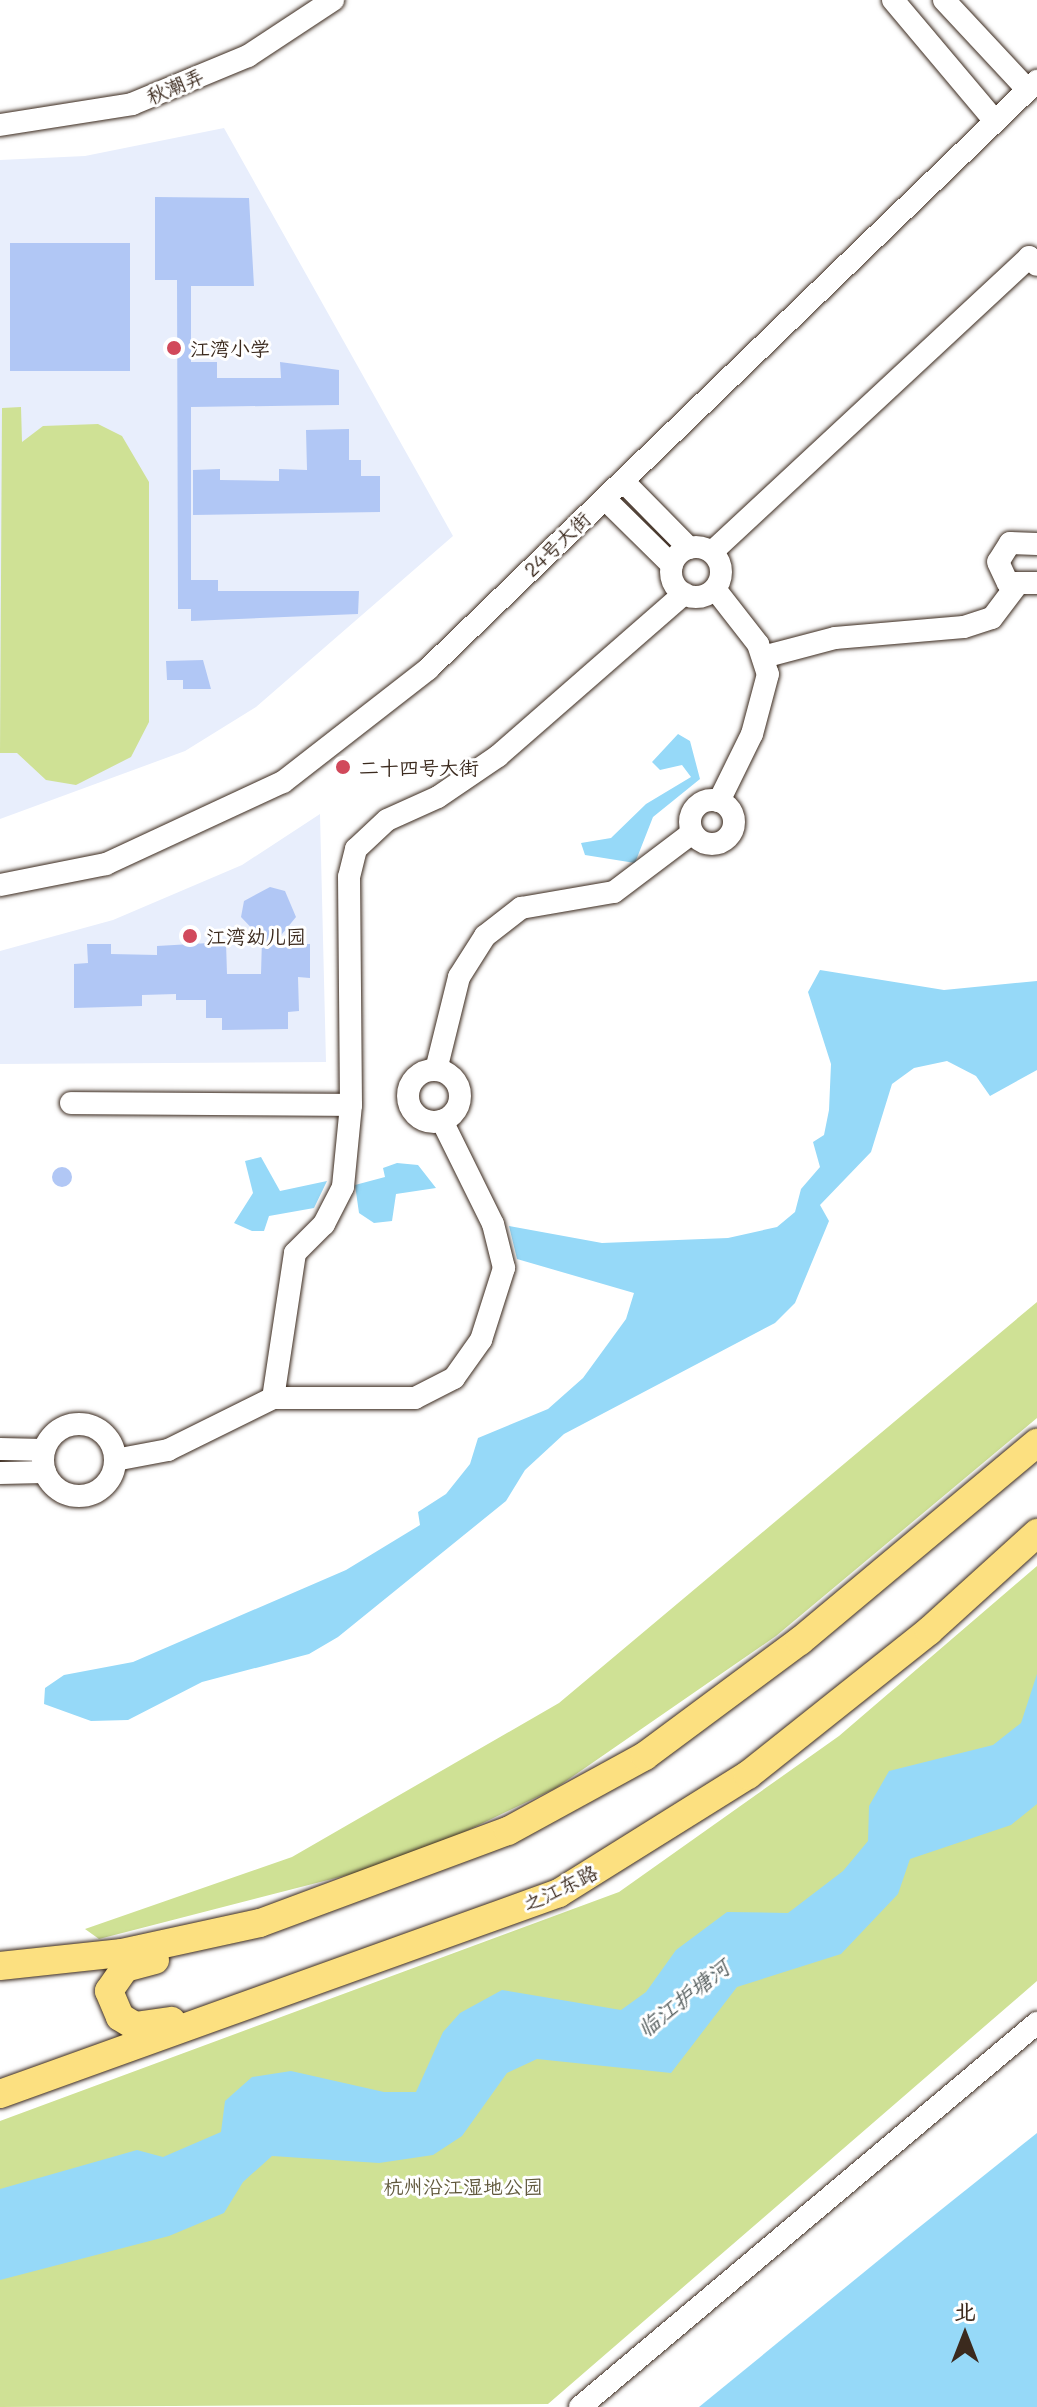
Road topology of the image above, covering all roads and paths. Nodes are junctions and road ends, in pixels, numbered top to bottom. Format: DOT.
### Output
graph roads {
  1 [pos="333,0"];
  2 [pos="893,0"];
  3 [pos="944,0"];
  4 [pos="1032,86"];
  5 [pos="995,121"];
  6 [pos="0,125"];
  7 [pos="1037,265"];
  8 [pos="623,481"];
  9 [pos="605,499"];
  10 [pos="1036,540"];
  11 [pos="689,548"];
  12 [pos="712,552"];
  13 [pos="672,565"];
  14 [pos="1026,585"];
  15 [pos="715,589"];
  16 [pos="684,594"];
  17 [pos="763,657"];
  18 [pos="719,801"];
  19 [pos="692,833"];
  20 [pos="0,885"];
  21 [pos="436,1070"];
  22 [pos="71,1103"];
  23 [pos="351,1105"];
  24 [pos="442,1121"];
  25 [pos="273,1398"];
  26 [pos="1037,1443"];
  27 [pos="0,1449"];
  28 [pos="115,1460"];
  29 [pos="44,1461"];
  30 [pos="0,1473"];
  31 [pos="1037,1533"];
  32 [pos="296,1910"];
  33 [pos="0,1966"];
  34 [pos="224,2016"];
  35 [pos="1037,2023"];
  36 [pos="53,2076"];
  37 [pos="0,2078"];
  38 [pos="0,2094"];
  39 [pos="580,2407"];
  1 -- 6 [label="street, 秋潮弄"];
  2 -- 5 [label="street"];
  3 -- 4 [label="street"];
  4 -- 5 [label="street, 24号大街"];
  5 -- 8 [label="street, 24号大街"];
  7 -- 12 [label="street"];
  8 -- 9 [label="street, 24号大街"];
  8 -- 11 [label="street"];
  9 -- 13 [label="street"];
  9 -- 20 [label="street, 24号大街"];
  10 -- 14 [label="street"];
  11 -- 12 [label="street"];
  11 -- 13 [label="street"];
  12 -- 15 [label="street"];
  13 -- 16 [label="street"];
  14 -- 17 [label="street"];
  15 -- 16 [label="street"];
  15 -- 17 [label="street"];
  16 -- 23 [label="street"];
  17 -- 18 [label="street"];
  18 -- 19 [label="street"];
  18 -- 19 [label="street"];
  19 -- 21 [label="street"];
  21 -- 24 [label="street"];
  21 -- 24 [label="street"];
  22 -- 23 [label="street"];
  23 -- 25 [label="street"];
  24 -- 25 [label="street"];
  25 -- 28 [label="street"];
  26 -- 32 [label="main road"];
  27 -- 29 [label="street"];
  28 -- 29 [label="street"];
  28 -- 29 [label="street"];
  29 -- 30 [label="street"];
  31 -- 34 [label="main road, 之江东路"];
  32 -- 33 [label="main road"];
  32 -- 34 [label="main road"];
  34 -- 36 [label="main road, 之江东路"];
  35 -- 39 [label="street"];
  36 -- 37 [label="main road"];
  36 -- 38 [label="main road, 之江东路"];
}
